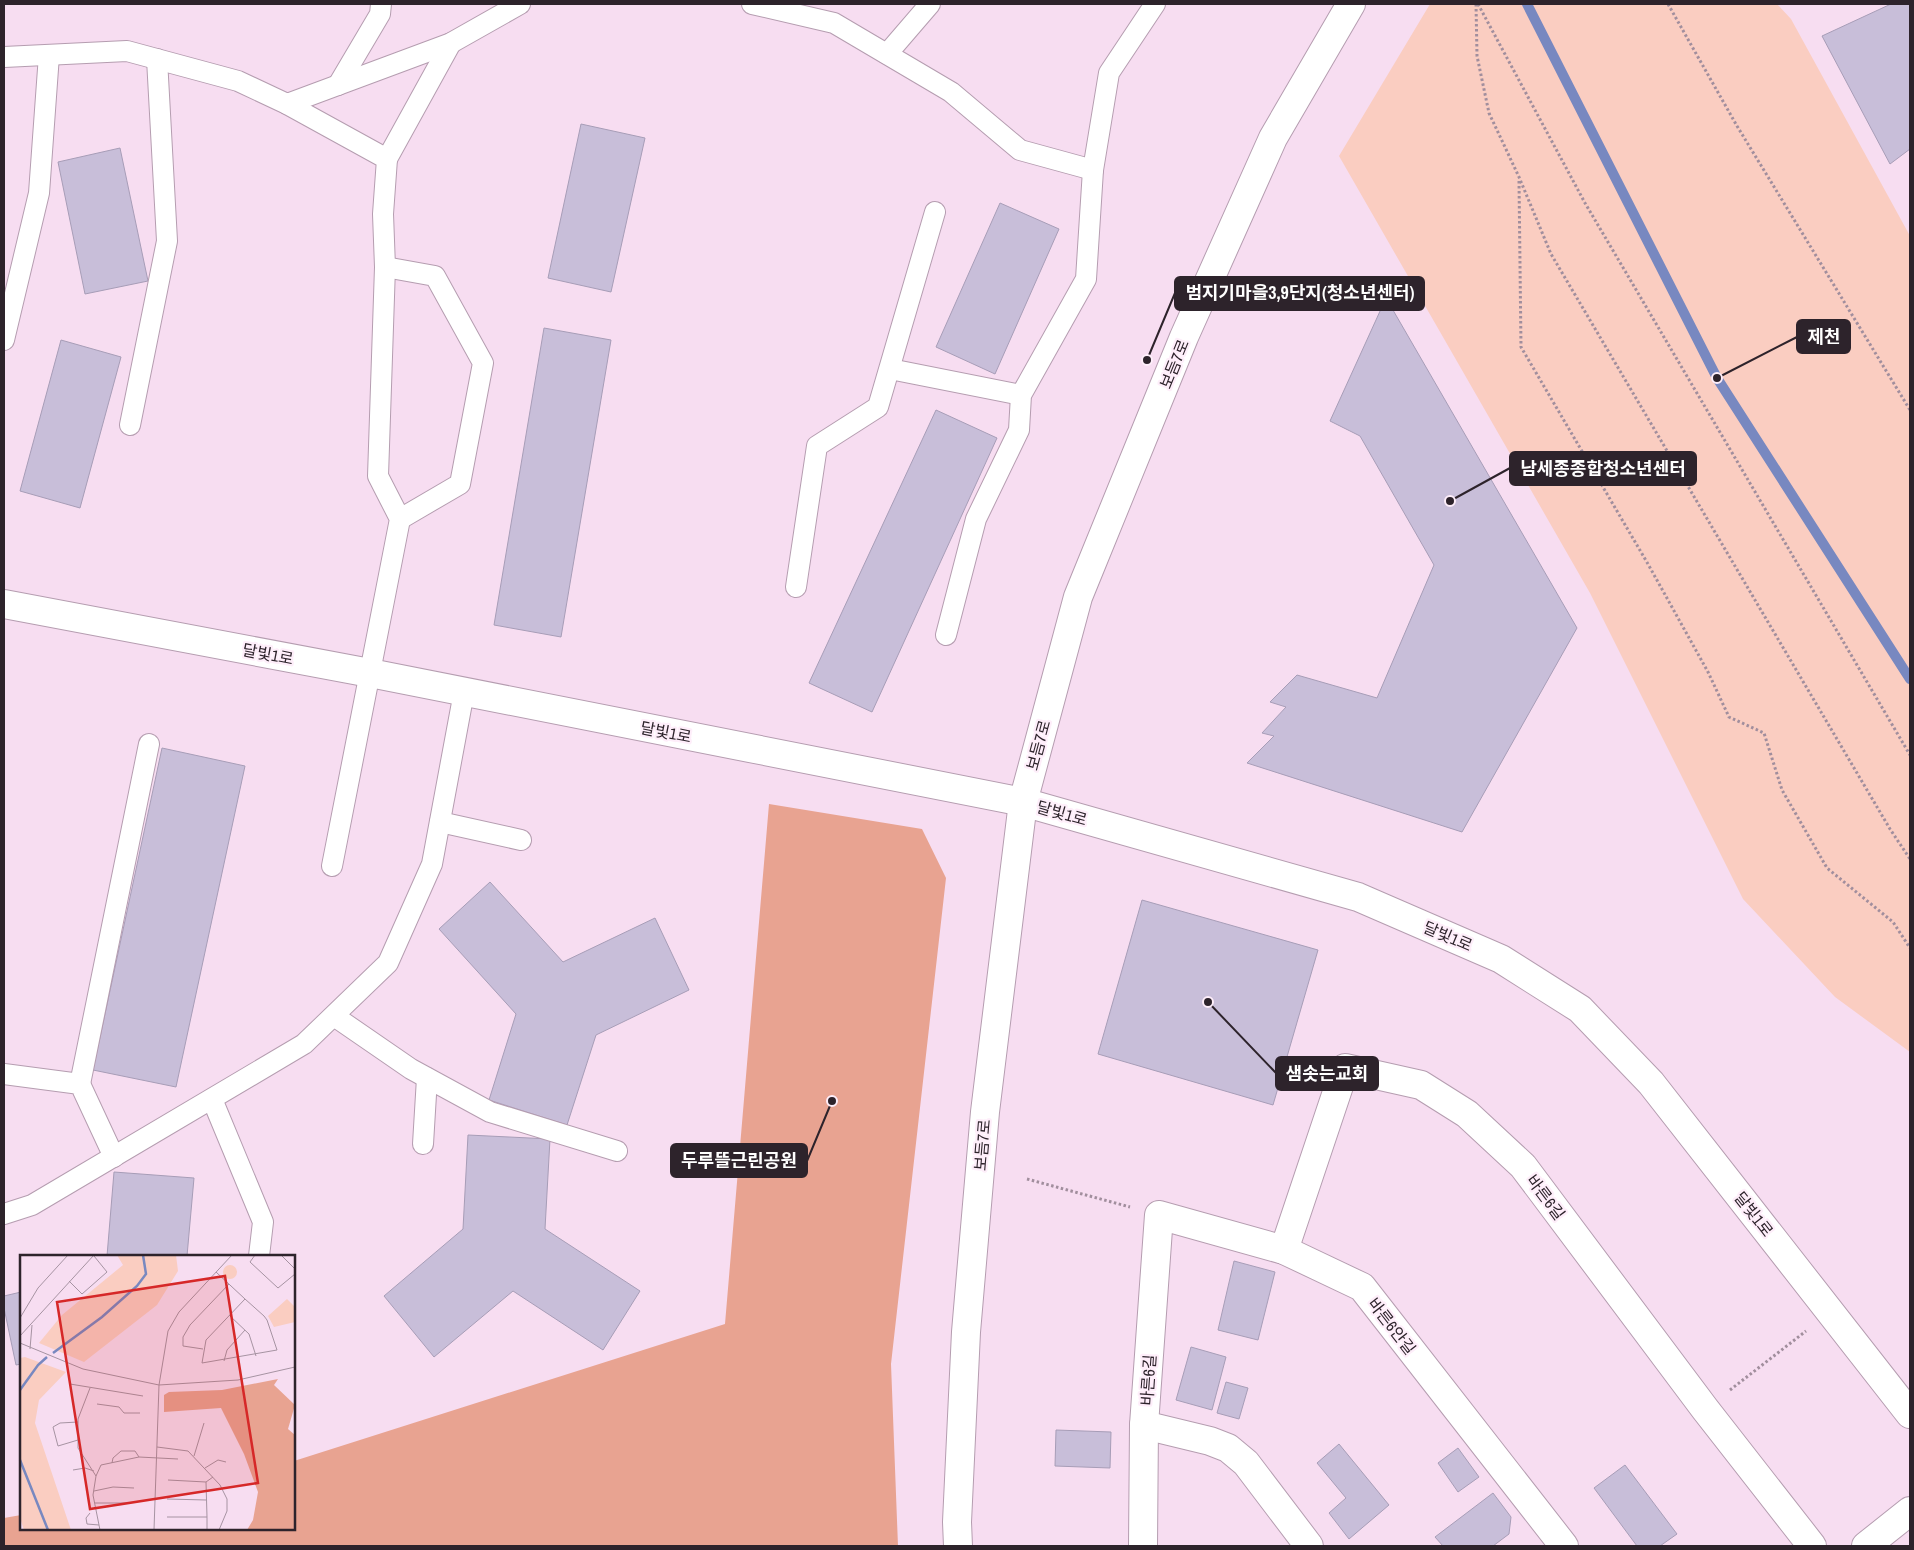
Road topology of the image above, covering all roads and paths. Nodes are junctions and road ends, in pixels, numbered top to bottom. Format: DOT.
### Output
graph roads {
  1 [pos="381,4"];
  2 [pos="520,4"];
  3 [pos="752,4"];
  4 [pos="930,4"];
  5 [pos="1155,4"];
  6 [pos="1351,4"];
  7 [pos="1477,4"];
  8 [pos="1668,4"];
  9 [pos="808,10"];
  10 [pos="450,43"];
  11 [pos="49,54"];
  12 [pos="887,54"];
  13 [pos="4,56"];
  14 [pos="157,59"];
  15 [pos="338,85"];
  16 [pos="287,104"];
  17 [pos="387,159"];
  18 [pos="1093,170"];
  19 [pos="1519,178"];
  20 [pos="935,212"];
  21 [pos="385,267"];
  22 [pos="4,340"];
  23 [pos="890,369"];
  24 [pos="1021,395"];
  25 [pos="1910,410"];
  26 [pos="130,425"];
  27 [pos="400,519"];
  28 [pos="796,587"];
  29 [pos="4,604"];
  30 [pos="946,635"];
  31 [pos="370,673"];
  32 [pos="464,692"];
  33 [pos="149,744"];
  34 [pos="1910,755"];
  35 [pos="1023,802"];
  36 [pos="440,822"];
  37 [pos="521,840"];
  38 [pos="1910,859"];
  39 [pos="332,866"];
  40 [pos="1910,948"];
  41 [pos="334,1016"];
  42 [pos="4,1074"];
  43 [pos="427,1078"];
  44 [pos="80,1084"];
  45 [pos="212,1100"];
  46 [pos="422,1144"];
  47 [pos="617,1151"];
  48 [pos="114,1157"];
  49 [pos="1027,1180"];
  50 [pos="4,1214"];
  51 [pos="1160,1215"];
  52 [pos="1284,1250"];
  53 [pos="259,1255"];
  54 [pos="1812,1326"];
  55 [pos="1705,1409"];
  56 [pos="1910,1414"];
  57 [pos="1144,1424"];
  58 [pos="1910,1511"];
  59 [pos="1552,1542"];
  60 [pos="958,1546"];
  61 [pos="1142,1546"];
  62 [pos="1309,1546"];
  63 [pos="1812,1546"];
  64 [pos="1866,1546"];
  1 -- 15 [label="lane"];
  2 -- 10 [label="lane"];
  3 -- 9 [label="lane"];
  4 -- 12 [label="lane"];
  5 -- 18 [label="lane"];
  6 -- 35 [label="street, 보듬7로"];
  7 -- 19 [label="path"];
  7 -- 34 [label="path"];
  8 -- 25 [label="path"];
  9 -- 12 [label="lane"];
  10 -- 15 [label="lane"];
  10 -- 17 [label="lane"];
  11 -- 13 [label="lane"];
  11 -- 14 [label="lane"];
  11 -- 22 [label="lane"];
  12 -- 18 [label="lane"];
  14 -- 16 [label="lane"];
  14 -- 26 [label="lane"];
  15 -- 16 [label="lane"];
  16 -- 17 [label="lane"];
  17 -- 21 [label="lane"];
  18 -- 24 [label="lane"];
  19 -- 38 [label="path"];
  19 -- 40 [label="path"];
  20 -- 23 [label="lane"];
  21 -- 27 [label="lane"];
  21 -- 27 [label="lane"];
  23 -- 24 [label="lane"];
  23 -- 28 [label="lane"];
  24 -- 30 [label="lane"];
  27 -- 31 [label="lane"];
  29 -- 31 [label="street, 달빛1로"];
  31 -- 32 [label="street, 달빛1로"];
  31 -- 39 [label="lane"];
  32 -- 35 [label="street, 달빛1로"];
  32 -- 36 [label="lane"];
  33 -- 44 [label="lane"];
  35 -- 56 [label="street, 달빛1로"];
  35 -- 60 [label="street, 보듬7로"];
  36 -- 37 [label="lane"];
  36 -- 41 [label="lane"];
  41 -- 43 [label="lane"];
  41 -- 45 [label="lane"];
  42 -- 44 [label="lane"];
  43 -- 46 [label="lane"];
  43 -- 47 [label="lane"];
  44 -- 48 [label="lane"];
  45 -- 48 [label="lane"];
  45 -- 53 [label="lane"];
  48 -- 50 [label="lane"];
  49 -- 51 [label="path"];
  51 -- 52 [label="street, 바른6안길"];
  51 -- 57 [label="street, 바른6길"];
  52 -- 55 [label="street, 바른6길"];
  52 -- 59 [label="street, 바른6안길"];
  54 -- 55 [label="path"];
  55 -- 63 [label="street, 바른6길"];
  57 -- 61 [label="street, 바른6길"];
  57 -- 62 [label="street"];
  58 -- 64 [label="street"];
}
